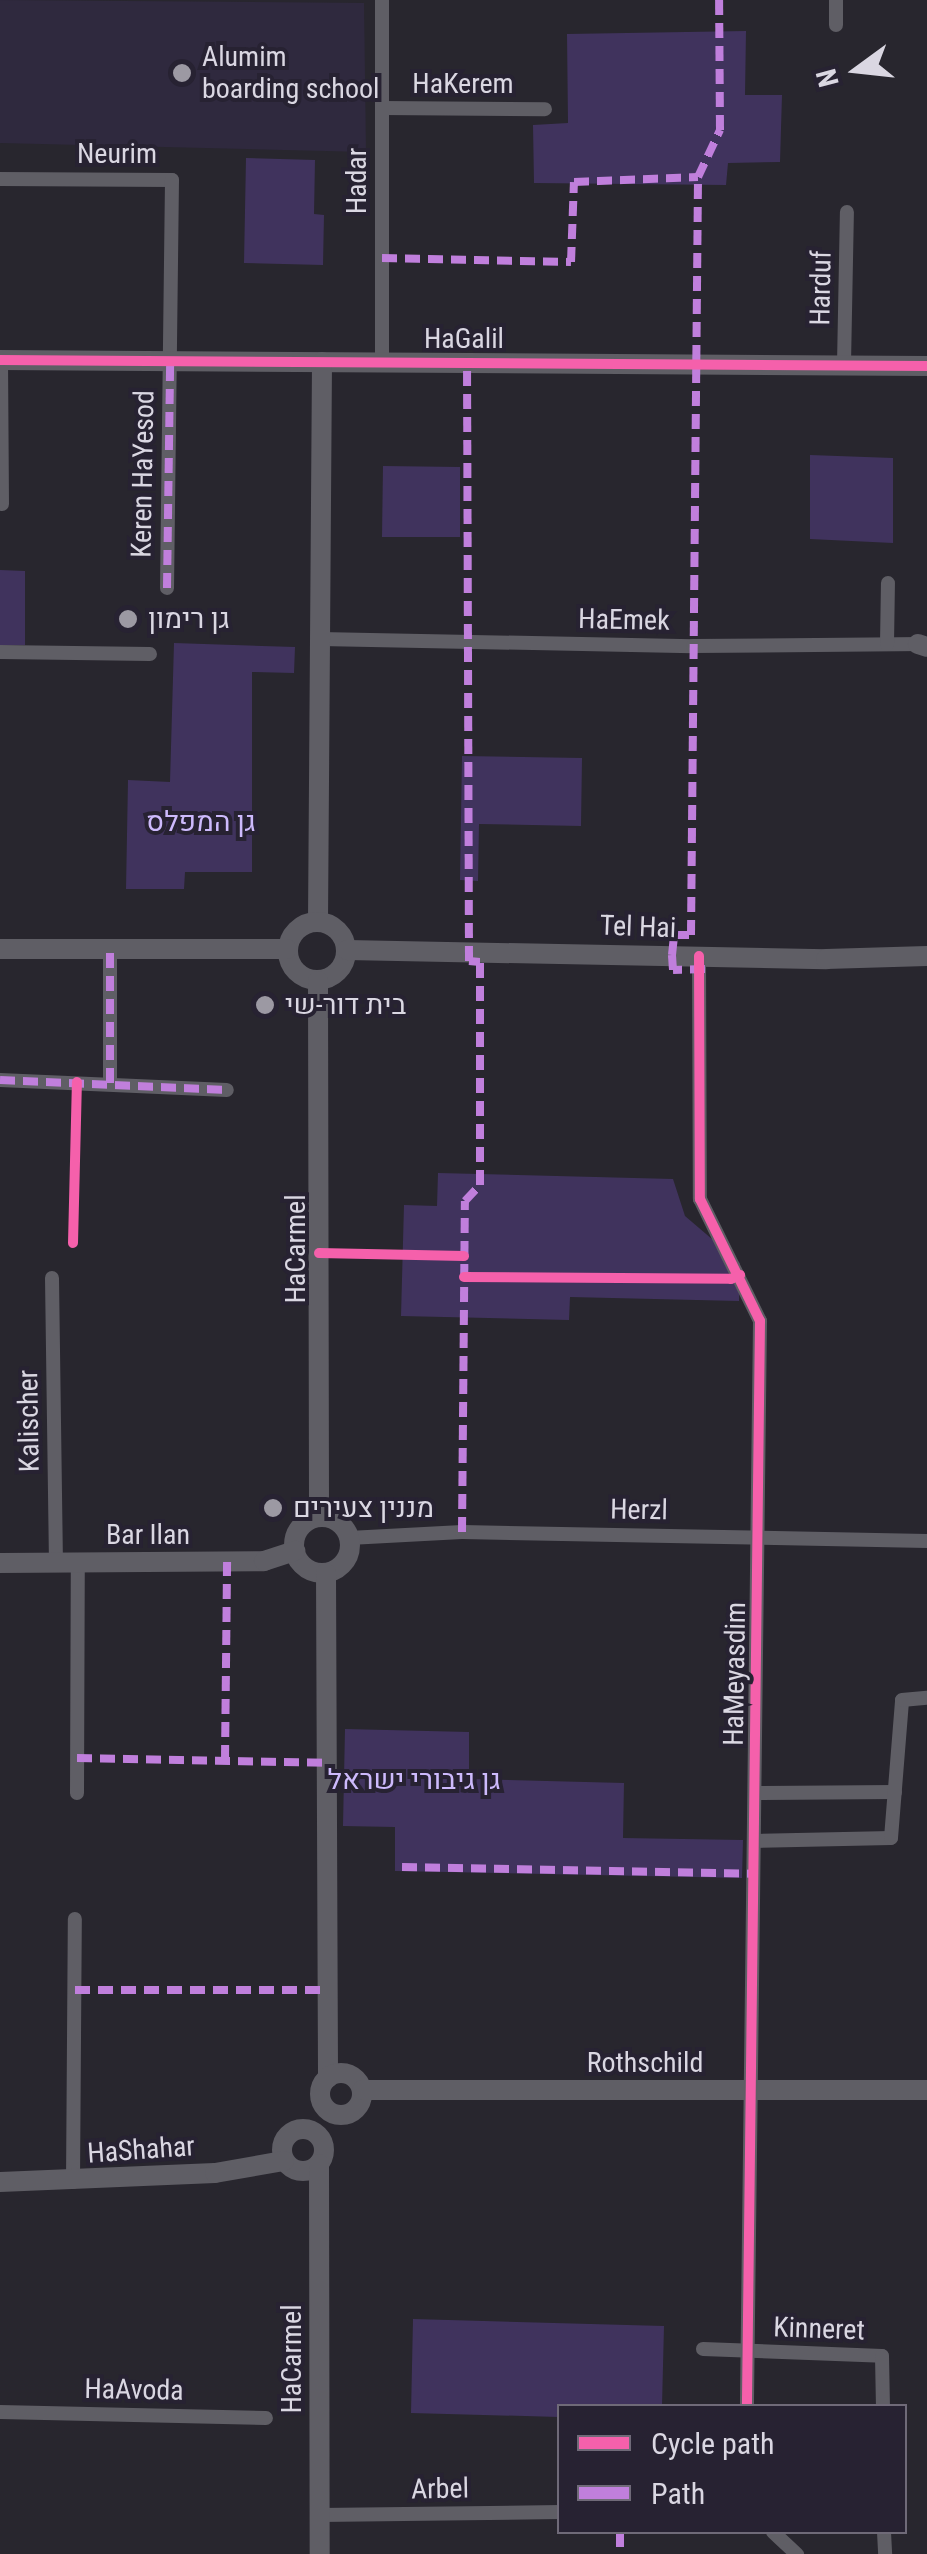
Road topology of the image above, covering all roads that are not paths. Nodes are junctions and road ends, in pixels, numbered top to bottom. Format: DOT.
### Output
graph roads {
  1 [pos="382,0"];
  2 [pos="836,0"];
  3 [pos="836,25"];
  4 [pos="382,108"];
  5 [pos="545,109"];
  6 [pos="0,178"];
  7 [pos="847,212"];
  8 [pos="1,360"];
  9 [pos="170,361"];
  10 [pos="322,362"];
  11 [pos="382,362"];
  12 [pos="844,364"];
  13 [pos="927,366"];
  14 [pos="2,504"];
  15 [pos="888,583"];
  16 [pos="168,588"];
  17 [pos="320,639"];
  18 [pos="886,644"];
  19 [pos="924,645"];
  20 [pos="0,652"];
  21 [pos="150,654"];
  22 [pos="318,921"];
  23 [pos="0,949"];
  24 [pos="110,949"];
  25 [pos="287,949"];
  26 [pos="346,950"];
  27 [pos="699,956"];
  28 [pos="927,956"];
  29 [pos="318,980"];
  30 [pos="0,1080"];
  31 [pos="110,1083"];
  32 [pos="227,1090"];
  33 [pos="52,1278"];
  34 [pos="319,1517"];
  35 [pos="350,1538"];
  36 [pos="759,1538"];
  37 [pos="927,1541"];
  38 [pos="295,1551"];
  39 [pos="0,1563"];
  40 [pos="56,1563"];
  41 [pos="78,1563"];
  42 [pos="326,1573"];
  43 [pos="927,1698"];
  44 [pos="76,1792"];
  45 [pos="895,1792"];
  46 [pos="756,1793"];
  47 [pos="754,1841"];
  48 [pos="76,1918"];
  49 [pos="324,2087"];
  50 [pos="362,2090"];
  51 [pos="750,2090"];
  52 [pos="927,2090"];
  53 [pos="342,2116"];
  54 [pos="299,2129"];
  55 [pos="321,2155"];
  56 [pos="284,2161"];
  57 [pos="0,2182"];
  58 [pos="73,2182"];
  59 [pos="703,2350"];
  60 [pos="746,2352"];
  61 [pos="748,2404"];
  62 [pos="882,2404"];
  63 [pos="0,2412"];
  64 [pos="266,2418"];
  65 [pos="557,2512"];
  66 [pos="320,2515"];
  67 [pos="775,2534"];
  68 [pos="320,2554"];
  69 [pos="797,2554"];
  1 -- 4 [label="street, Hadar"];
  2 -- 3 [label="street"];
  4 -- 5 [label="street, HaKerem"];
  4 -- 11 [label="street, Hadar"];
  6 -- 9 [label="street, Neurim"];
  7 -- 12 [label="street, Harduf"];
  8 -- 9 [label="street, HaGalil"];
  8 -- 14 [label="street"];
  9 -- 10 [label="street, HaGalil"];
  9 -- 16 [label="street, Keren HaYesod"];
  10 -- 11 [label="street, HaGalil"];
  10 -- 17 [label="street"];
  11 -- 12 [label="street, HaGalil"];
  12 -- 13 [label="street, HaGalil"];
  15 -- 18 [label="street"];
  17 -- 18 [label="street, HaEmek"];
  17 -- 22 [label="street"];
  18 -- 19 [label="street, HaEmek"];
  20 -- 21 [label="street"];
  22 -- 25 [label="street"];
  22 -- 26 [label="street"];
  23 -- 24 [label="street"];
  24 -- 25 [label="street"];
  24 -- 31 [label="street"];
  25 -- 29 [label="street"];
  26 -- 27 [label="street, Tel Hai"];
  26 -- 29 [label="street"];
  27 -- 28 [label="street, Tel Hai"];
  27 -- 36 [label="street, HaMeyasdim"];
  29 -- 34 [label="street, HaCarmel"];
  30 -- 31 [label="street"];
  31 -- 32 [label="street"];
  33 -- 40 [label="street, Kalischer"];
  34 -- 35 [label="street"];
  34 -- 38 [label="street"];
  35 -- 36 [label="street, Herzl"];
  35 -- 42 [label="street"];
  36 -- 37 [label="street, Herzl"];
  36 -- 46 [label="street, HaMeyasdim"];
  38 -- 41 [label="street, Bar Ilan"];
  38 -- 42 [label="street"];
  39 -- 40 [label="street, Bar Ilan"];
  40 -- 41 [label="street, Bar Ilan"];
  41 -- 44 [label="street"];
  42 -- 49 [label="street"];
  43 -- 45 [label="street"];
  45 -- 46 [label="street"];
  45 -- 47 [label="street"];
  46 -- 47 [label="street, HaMeyasdim"];
  47 -- 51 [label="street, HaMeyasdim"];
  48 -- 58 [label="street"];
  49 -- 50 [label="street"];
  49 -- 53 [label="street"];
  49 -- 54 [label="street"];
  50 -- 51 [label="street, Rothschild"];
  50 -- 53 [label="street"];
  51 -- 52 [label="street, Rothschild"];
  51 -- 60 [label="street, HaMeyasdim"];
  53 -- 55 [label="street"];
  54 -- 55 [label="street"];
  54 -- 56 [label="street"];
  55 -- 56 [label="street"];
  55 -- 66 [label="street, HaCarmel"];
  56 -- 58 [label="street, HaShahar"];
  57 -- 58 [label="street, HaShahar"];
  59 -- 60 [label="street, Kinneret"];
  60 -- 61 [label="street, HaMeyasdim"];
  60 -- 62 [label="street, Kinneret"];
  63 -- 64 [label="street, HaAvoda"];
  65 -- 66 [label="street, Arbel"];
  66 -- 68 [label="street, HaCarmel"];
  67 -- 69 [label="street"];
}
